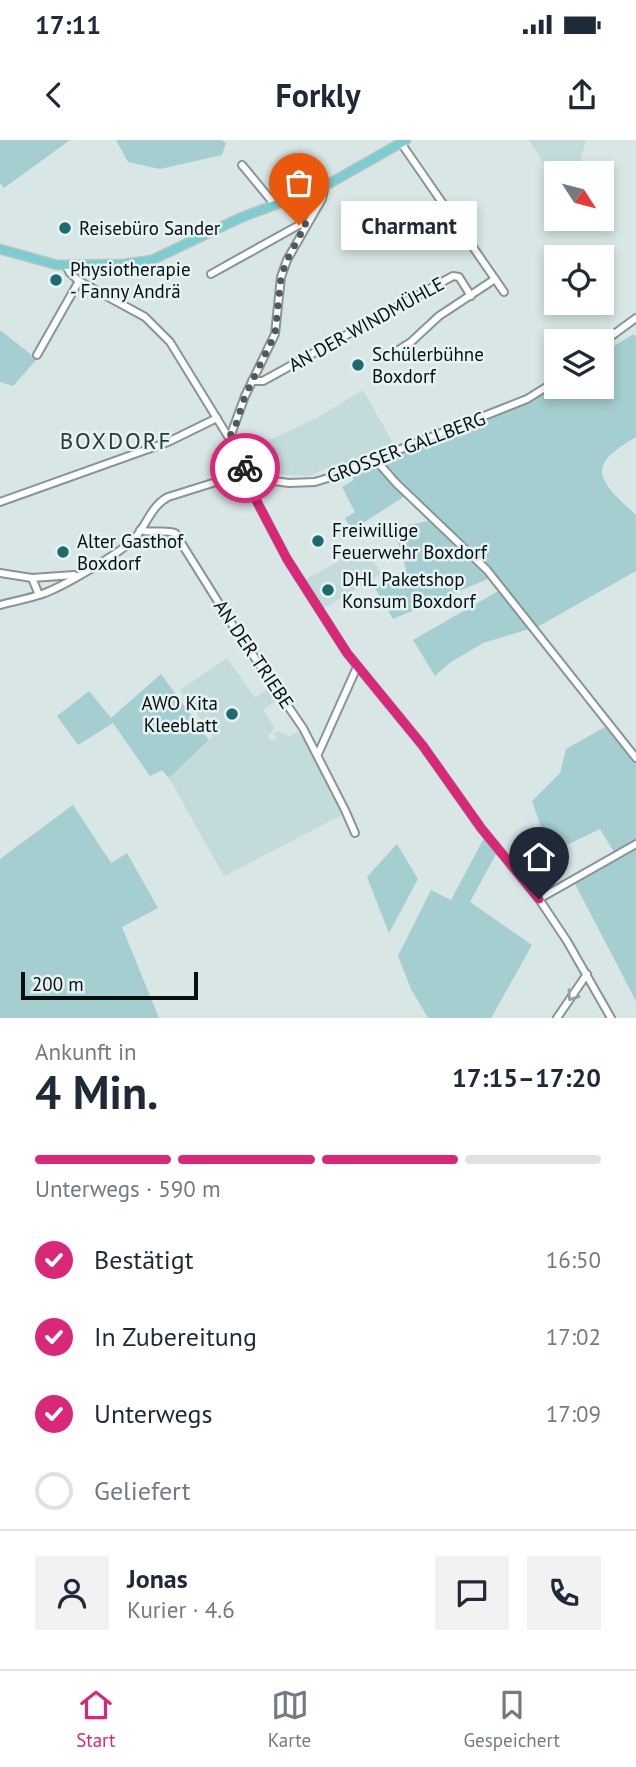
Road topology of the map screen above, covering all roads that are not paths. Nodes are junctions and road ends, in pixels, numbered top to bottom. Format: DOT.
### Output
graph roads {
  1 [pos="404,141"];
  2 [pos="242,165"];
  3 [pos="325,187"];
  4 [pos="275,205"];
  5 [pos="306,224"];
  6 [pos="0,249"];
  7 [pos="66,266"];
  8 [pos="211,274"];
  9 [pos="495,279"];
  10 [pos="79,281"];
  11 [pos="504,292"];
  12 [pos="471,296"];
  13 [pos="636,317"];
  14 [pos="614,334"];
  15 [pos="384,354"];
  16 [pos="37,355"];
  17 [pos="251,381"];
  18 [pos="544,388"];
  19 [pos="217,418"];
  20 [pos="229,438"];
  21 [pos="375,459"];
  22 [pos="248,476"];
  23 [pos="0,502"];
  24 [pos="140,530"];
  25 [pos="0,573"];
  26 [pos="78,574"];
  27 [pos="32,578"];
  28 [pos="39,595"];
  29 [pos="0,605"];
  30 [pos="357,667"];
  31 [pos="317,752"];
  32 [pos="636,758"];
  33 [pos="355,833"];
  34 [pos="636,844"];
  35 [pos="539,899"];
  36 [pos="587,974"];
  37 [pos="556,1018"];
  38 [pos="611,1018"];
  1 -- 3 [label="main road"];
  1 -- 9 [label="street"];
  2 -- 4 [label="street"];
  3 -- 4 [label="main road"];
  3 -- 5 [label="street"];
  4 -- 7 [label="main road"];
  5 -- 8 [label="street"];
  5 -- 17 [label="street"];
  6 -- 7 [label="main road"];
  7 -- 10 [label="street"];
  9 -- 11 [label="street"];
  9 -- 12 [label="street"];
  10 -- 16 [label="street"];
  10 -- 19 [label="street"];
  12 -- 15 [label="street"];
  12 -- 17 [label="street, AN DER WINDMÜHLE"];
  13 -- 14 [label="street"];
  17 -- 20 [label="street"];
  18 -- 21 [label="street, GROSSER GALLBERG"];
  19 -- 20 [label="street"];
  19 -- 23 [label="street"];
  20 -- 22 [label="street"];
  21 -- 22 [label="street, GROSSER GALLBERG"];
  21 -- 32 [label="street"];
  22 -- 24 [label="street"];
  22 -- 30 [label="street"];
  24 -- 26 [label="street"];
  24 -- 31 [label="street, AN DER TRIEBE"];
  25 -- 27 [label="street"];
  26 -- 27 [label="street"];
  26 -- 28 [label="street"];
  27 -- 28 [label="street"];
  28 -- 29 [label="street"];
  30 -- 31 [label="street"];
  30 -- 35 [label="street"];
  31 -- 33 [label="street, AN DER TRIEBE"];
  34 -- 35 [label="street"];
  35 -- 36 [label="street"];
  36 -- 37 [label="street, one-way"];
  36 -- 38 [label="street"];
}
